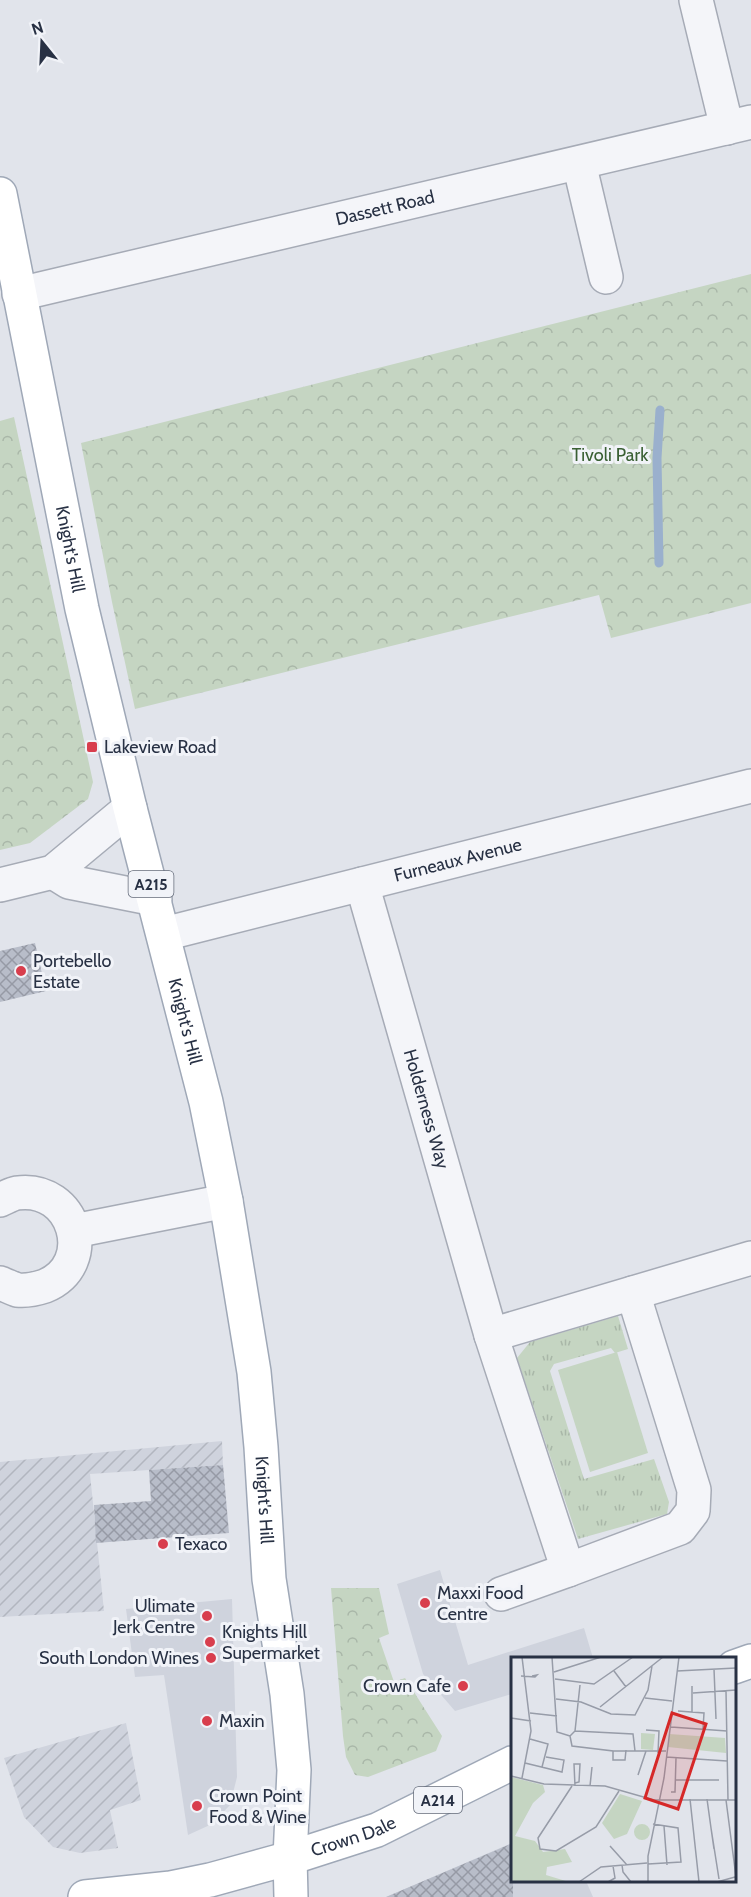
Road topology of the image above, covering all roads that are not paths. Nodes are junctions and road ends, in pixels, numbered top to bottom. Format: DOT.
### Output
graph roads {
  1 [pos="696,0"];
  2 [pos="739,125"];
  3 [pos="579,164"];
  4 [pos="0,194"];
  5 [pos="606,278"];
  6 [pos="19,294"];
  7 [pos="751,786"];
  8 [pos="130,808"];
  9 [pos="53,872"];
  10 [pos="362,884"];
  11 [pos="0,885"];
  12 [pos="154,899"];
  13 [pos="164,934"];
  14 [pos="0,1200"];
  15 [pos="226,1201"];
  16 [pos="74,1231"];
  17 [pos="751,1258"];
  18 [pos="0,1283"];
  19 [pos="633,1293"];
  20 [pos="491,1335"];
  21 [pos="568,1570"];
  22 [pos="501,1594"];
  23 [pos="751,1661"];
  24 [pos="736,1667"];
  25 [pos="511,1764"];
  26 [pos="290,1858"];
  27 [pos="86,1897"];
  28 [pos="291,1897"];
  1 -- 2 [label="street"];
  2 -- 3 [label="street, Dassett Road"];
  3 -- 5 [label="street"];
  3 -- 6 [label="street, Dassett Road"];
  4 -- 6 [label="main road, Knight's Hill / A215"];
  6 -- 8 [label="main road, Knight's Hill / A215"];
  7 -- 10 [label="street, Furneaux Avenue"];
  8 -- 9 [label="street"];
  8 -- 12 [label="main road, Knight's Hill / A215"];
  9 -- 11 [label="street"];
  9 -- 12 [label="street"];
  10 -- 13 [label="street, Furneaux Avenue"];
  10 -- 20 [label="street, Holderness Way"];
  12 -- 13 [label="main road, Knight's Hill / A215"];
  13 -- 15 [label="main road, Knight's Hill / A215"];
  14 -- 16 [label="street"];
  15 -- 16 [label="street"];
  15 -- 26 [label="main road, Knight's Hill / A215"];
  16 -- 18 [label="street"];
  17 -- 19 [label="street"];
  19 -- 20 [label="street"];
  19 -- 21 [label="street"];
  20 -- 21 [label="street, Holderness Way"];
  21 -- 22 [label="street"];
  23 -- 24 [label="main road"];
  25 -- 26 [label="main road, Crown Dale / A214"];
  26 -- 27 [label="main road, A214"];
  26 -- 28 [label="main road, A215"];
}
